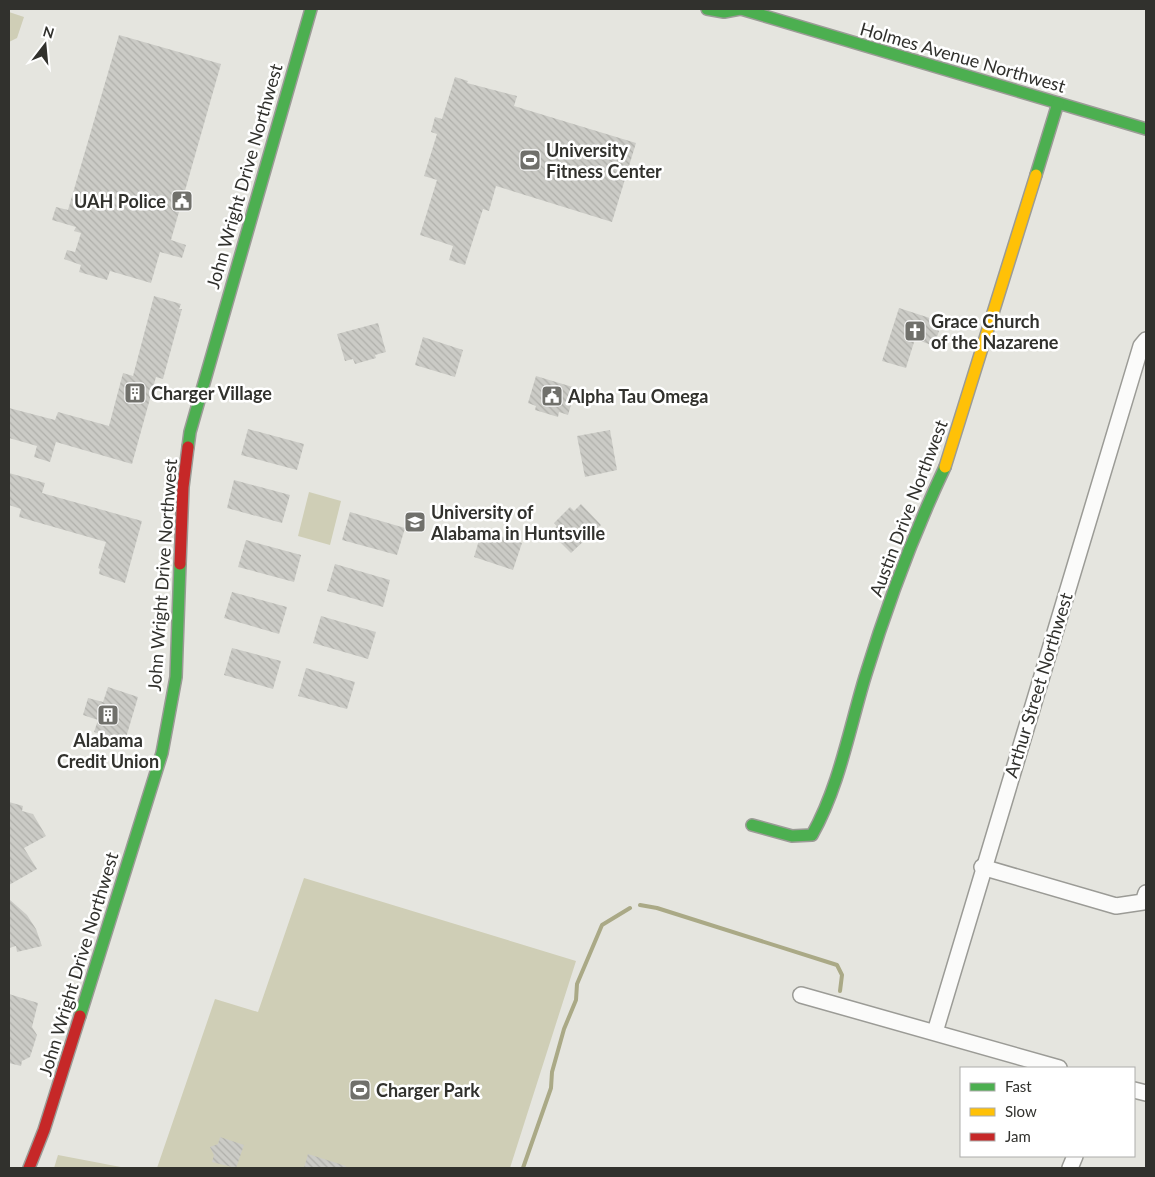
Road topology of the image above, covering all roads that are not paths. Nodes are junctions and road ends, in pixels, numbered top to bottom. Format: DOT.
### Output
graph roads {
  1 [pos="311,9"];
  2 [pos="707,9"];
  3 [pos="740,9"];
  4 [pos="774,13"];
  5 [pos="1058,103"];
  6 [pos="1146,129"];
  7 [pos="1146,340"];
  8 [pos="752,825"];
  9 [pos="982,867"];
  10 [pos="1146,893"];
  11 [pos="801,995"];
  12 [pos="935,1032"];
  13 [pos="1055,1067"];
  14 [pos="29,1168"];
  1 -- 14 [label="street, John Wright Drive Northwest"];
  2 -- 3 [label="street, Holmes Avenue Northwest"];
  3 -- 4 [label="street, Holmes Avenue Northwest"];
  4 -- 5 [label="street, Holmes Avenue Northwest"];
  5 -- 6 [label="street, Holmes Avenue Northwest"];
  5 -- 8 [label="street, Austin Drive Northwest"];
  7 -- 9 [label="street, Arthur Street Northwest"];
  9 -- 10 [label="street"];
  9 -- 12 [label="street, Arthur Street Northwest"];
  11 -- 12 [label="street"];
  12 -- 13 [label="street"];
}
